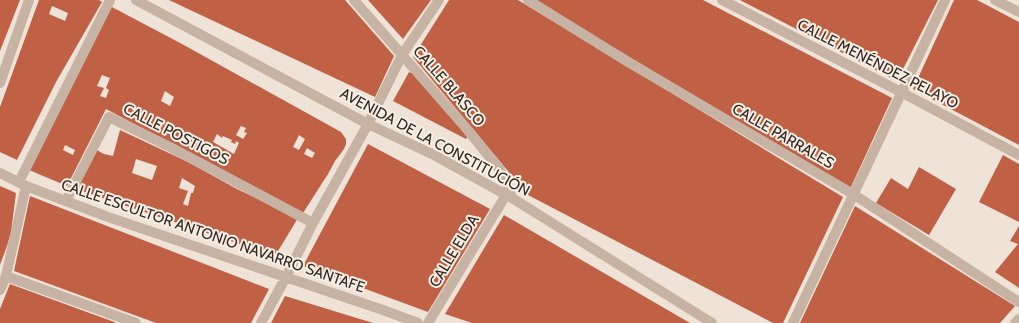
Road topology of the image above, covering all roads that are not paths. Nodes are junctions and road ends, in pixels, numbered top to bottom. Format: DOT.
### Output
graph roads {
  1 [pos="29,0"];
  2 [pos="110,0"];
  3 [pos="136,0"];
  4 [pos="354,0"];
  5 [pos="439,0"];
  6 [pos="528,0"];
  7 [pos="722,0"];
  8 [pos="945,0"];
  9 [pos="995,0"];
  10 [pos="1019,12"];
  11 [pos="402,55"];
  12 [pos="0,83"];
  13 [pos="901,92"];
  14 [pos="368,124"];
  15 [pos="1019,155"];
  16 [pos="0,173"];
  17 [pos="22,184"];
  18 [pos="853,194"];
  19 [pos="509,197"];
  20 [pos="66,201"];
  21 [pos="312,223"];
  22 [pos="6,276"];
  23 [pos="286,277"];
  24 [pos="0,290"];
  25 [pos="1019,302"];
  26 [pos="1019,319"];
  27 [pos="699,320"];
  28 [pos="136,323"];
  29 [pos="261,323"];
  30 [pos="418,323"];
  31 [pos="428,323"];
  32 [pos="712,323"];
  33 [pos="793,323"];
  34 [pos="1016,323"];
  1 -- 12 [label="street"];
  2 -- 17 [label="street"];
  3 -- 14 [label="street, AVENIDA DE LA CONSTITUCIÓN"];
  4 -- 11 [label="street, CALLE BLASCO"];
  5 -- 11 [label="street"];
  6 -- 18 [label="street, CALLE PARRALES"];
  7 -- 13 [label="street, CALLE MENÉNDEZ PELAYO"];
  8 -- 13 [label="street"];
  9 -- 10 [label="street"];
  11 -- 14 [label="street"];
  11 -- 19 [label="street, CALLE BLASCO"];
  13 -- 15 [label="street, CALLE MENÉNDEZ PELAYO"];
  13 -- 18 [label="street"];
  14 -- 19 [label="street, AVENIDA DE LA CONSTITUCIÓN"];
  14 -- 21 [label="street"];
  16 -- 17 [label="street, CALLE ESCULTOR ANTONIO NAVARRO SANTAFE"];
  17 -- 20 [label="street, CALLE ESCULTOR ANTONIO NAVARRO SANTAFE"];
  17 -- 22 [label="street"];
  18 -- 25 [label="street, CALLE PARRALES"];
  18 -- 33 [label="street"];
  19 -- 27 [label="street, AVENIDA DE LA CONSTITUCIÓN"];
  19 -- 31 [label="street, CALLE ELDA"];
  20 -- 21 [label="street, CALLE POSTIGOS"];
  20 -- 23 [label="street, CALLE ESCULTOR ANTONIO NAVARRO SANTAFE"];
  21 -- 23 [label="street"];
  22 -- 24 [label="street"];
  22 -- 28 [label="street"];
  23 -- 29 [label="street"];
  23 -- 30 [label="street, CALLE ESCULTOR ANTONIO NAVARRO SANTAFE"];
  26 -- 34 [label="street"];
  27 -- 32 [label="street, AVENIDA DE LA CONSTITUCIÓN"];
}
